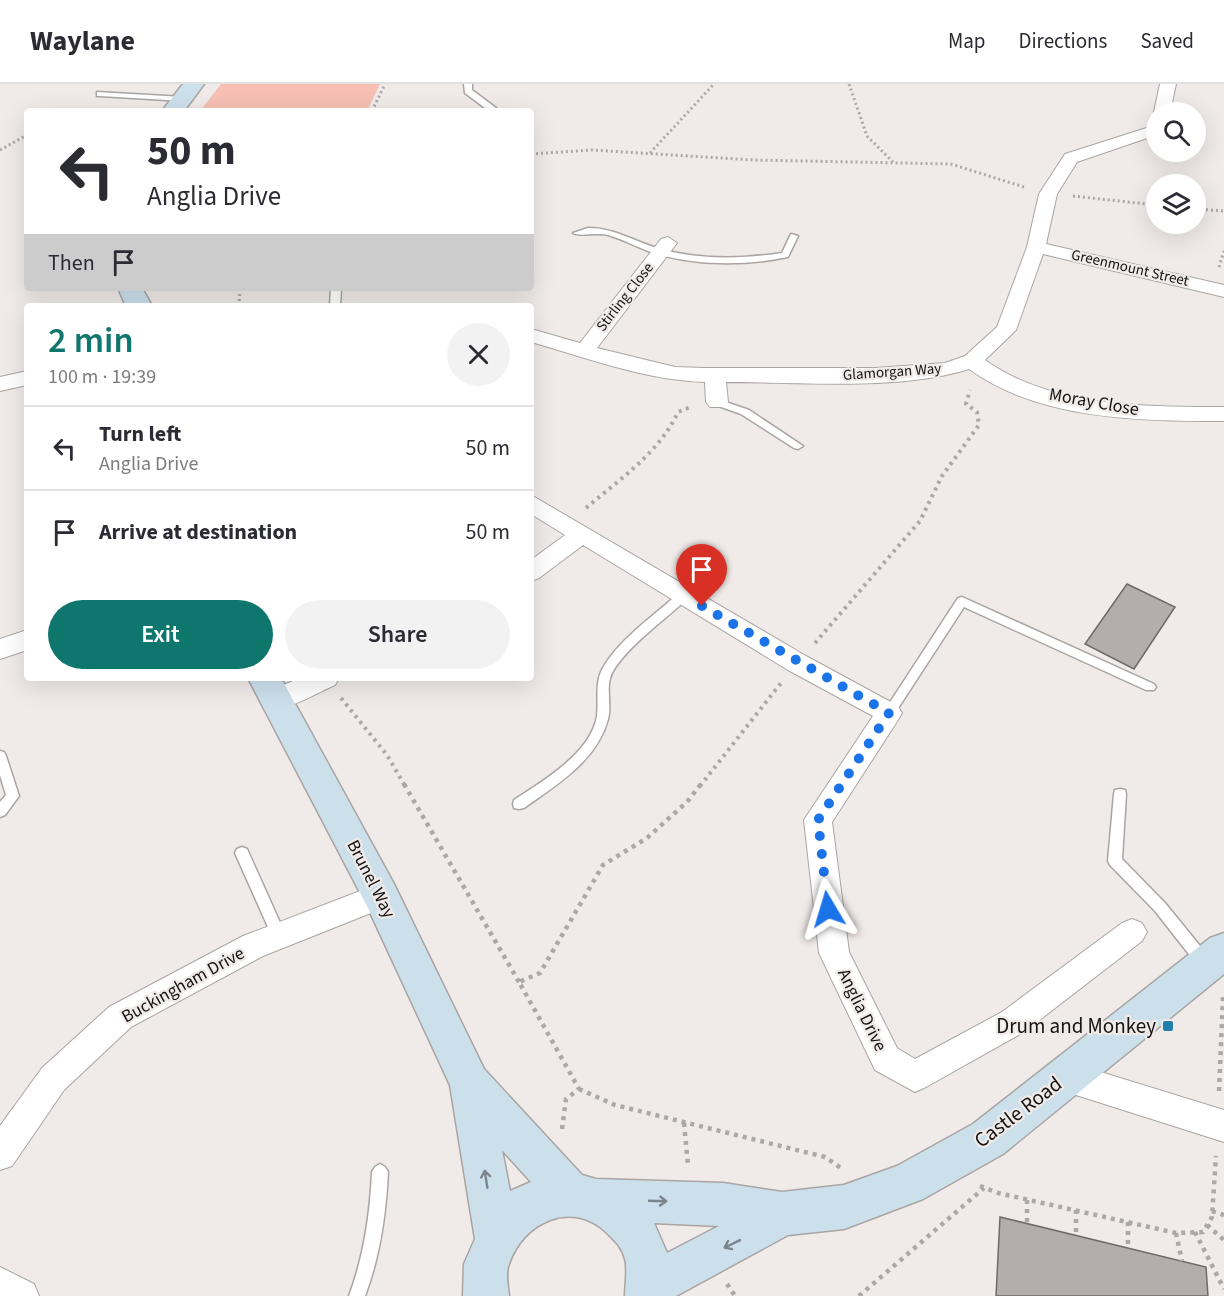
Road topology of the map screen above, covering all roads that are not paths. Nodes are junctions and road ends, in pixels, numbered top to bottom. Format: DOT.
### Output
graph roads {
  1 [pos="468,84"];
  2 [pos="1168,84"];
  3 [pos="100,94"];
  4 [pos="183,98"];
  5 [pos="1164,102"];
  6 [pos="491,108"];
  7 [pos="1146,133"];
  8 [pos="577,233"];
  9 [pos="795,236"];
  10 [pos="1036,247"];
  11 [pos="664,248"];
  12 [pos="1224,291"];
  13 [pos="534,335"];
  14 [pos="583,351"];
  15 [pos="972,361"];
  16 [pos="709,376"];
  17 [pos="24,379"];
  18 [pos="0,384"];
  19 [pos="717,402"];
  20 [pos="1224,414"];
  21 [pos="798,446"];
  22 [pos="534,505"];
  23 [pos="574,529"];
  24 [pos="534,569"];
  25 [pos="684,595"];
  26 [pos="24,641"];
  27 [pos="0,649"];
  28 [pos="308,681"];
  29 [pos="1150,687"];
  30 [pos="270,688"];
  31 [pos="889,713"];
  32 [pos="0,756"];
  33 [pos="1120,794"];
  34 [pos="519,804"];
  35 [pos="0,811"];
  36 [pos="242,853"];
  37 [pos="381,896"];
  38 [pos="1132,932"];
  39 [pos="279,936"];
  40 [pos="1218,970"];
  41 [pos="1065,1077"];
  42 [pos="470,1083"];
  43 [pos="1221,1125"];
  44 [pos="0,1154"];
  45 [pos="380,1172"];
  46 [pos="585,1196"];
  47 [pos="782,1214"];
  48 [pos="496,1237"];
  49 [pos="0,1284"];
  50 [pos="648,1291"];
  51 [pos="22,1296"];
  52 [pos="357,1296"];
  53 [pos="486,1296"];
  1 -- 6 [label="lane"];
  2 -- 5 [label="street"];
  3 -- 4 [label="lane"];
  7 -- 10 [label="street, Glamorgan Way"];
  8 -- 11 [label="lane"];
  9 -- 11 [label="lane"];
  10 -- 12 [label="street, Greenmount Street"];
  10 -- 15 [label="street, Glamorgan Way"];
  11 -- 14 [label="street, Stirling Close"];
  13 -- 14 [label="street, Glamorgan Way"];
  14 -- 16 [label="street, Glamorgan Way"];
  15 -- 16 [label="street, Glamorgan Way"];
  15 -- 20 [label="street, Moray Close"];
  16 -- 19 [label="street"];
  17 -- 18 [label="street"];
  19 -- 21 [label="lane"];
  22 -- 23 [label="street"];
  23 -- 24 [label="street"];
  23 -- 25 [label="street"];
  25 -- 31 [label="street"];
  25 -- 34 [label="lane"];
  26 -- 27 [label="street"];
  28 -- 30 [label="street"];
  29 -- 31 [label="lane"];
  30 -- 37 [label="street, Brunel Way"];
  31 -- 38 [label="street, Anglia Drive"];
  32 -- 35 [label="lane"];
  33 -- 40 [label="lane"];
  36 -- 39 [label="lane"];
  37 -- 39 [label="street, Buckingham Drive"];
  37 -- 42 [label="street, Brunel Way"];
  39 -- 44 [label="street, Buckingham Drive"];
  40 -- 41 [label="street, Castle Road"];
  41 -- 43 [label="street"];
  41 -- 47 [label="street, Castle Road"];
  42 -- 46 [label="street, Brunel Way"];
  48 -- 42 [label="street, Brunel Way, one-way"];
  45 -- 52 [label="lane"];
  46 -- 47 [label="street, Castle Road, one-way"];
  46 -- 48 [label="street, Castle Road"];
  46 -- 50 [label="street, Brunel Way"];
  47 -- 50 [label="street, Castle Road, one-way"];
  48 -- 53 [label="street"];
  49 -- 51 [label="street"];
}
